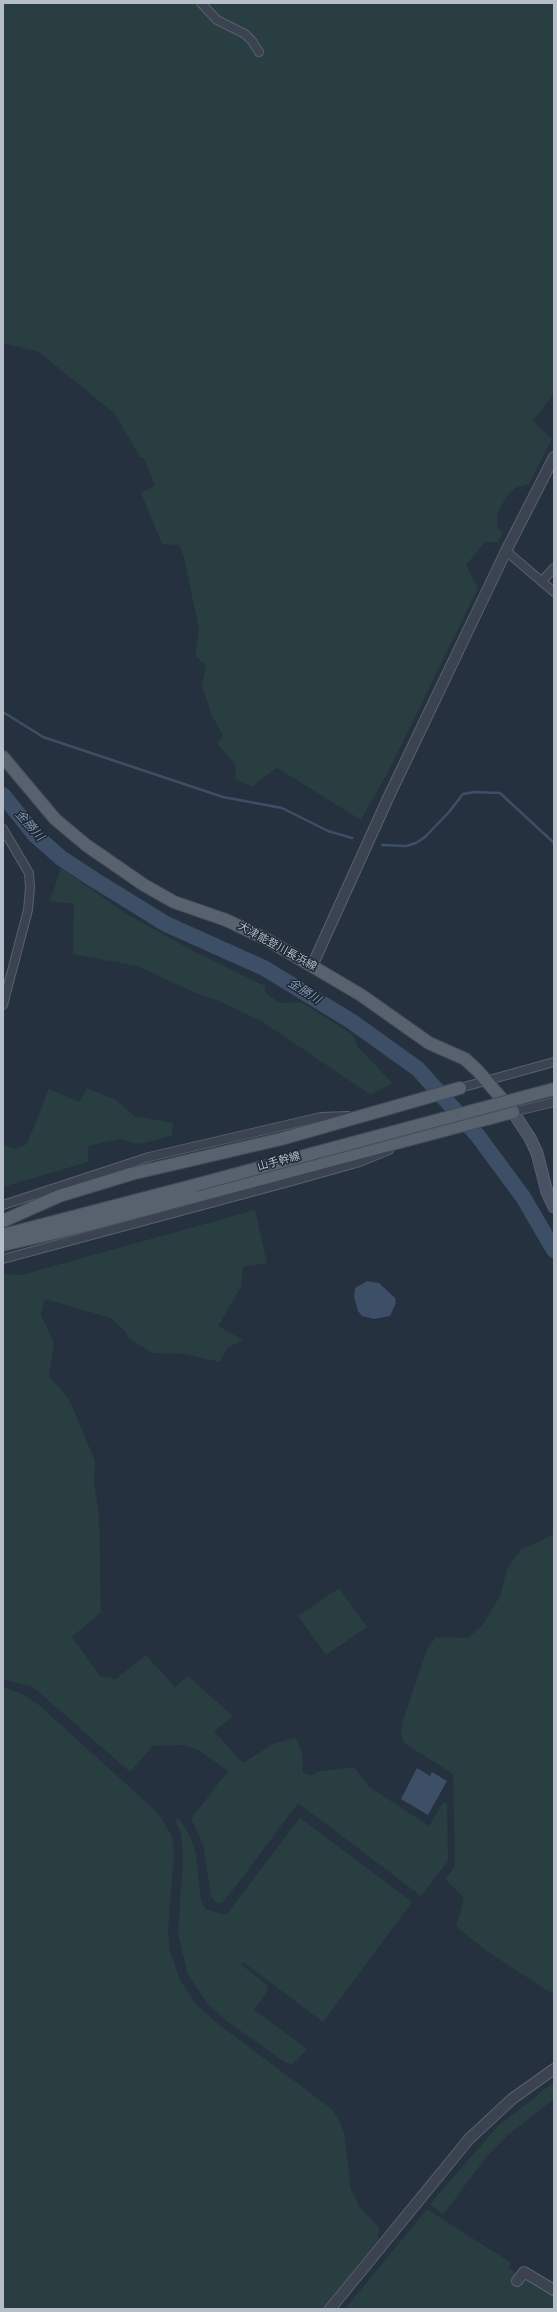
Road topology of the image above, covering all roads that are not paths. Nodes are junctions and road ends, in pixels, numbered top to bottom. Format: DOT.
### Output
graph roads {
  1 [pos="201,3"];
  2 [pos="259,52"];
  3 [pos="554,457"];
  4 [pos="506,551"];
  5 [pos="554,568"];
  6 [pos="542,581"];
  7 [pos="554,592"];
  8 [pos="3,757"];
  9 [pos="3,829"];
  10 [pos="312,966"];
  11 [pos="3,1005"];
  12 [pos="554,1062"];
  13 [pos="486,1080"];
  14 [pos="460,1088"];
  15 [pos="554,1089"];
  16 [pos="554,1102"];
  17 [pos="513,1112"];
  18 [pos="362,1116"];
  19 [pos="408,1142"];
  20 [pos="3,1205"];
  21 [pos="554,1207"];
  22 [pos="3,1220"];
  23 [pos="3,1235"];
  24 [pos="3,1245"];
  25 [pos="3,1259"];
  26 [pos="554,2069"];
  27 [pos="517,2281"];
  28 [pos="554,2290"];
  29 [pos="330,2309"];
  1 -- 2 [label="street"];
  3 -- 4 [label="street"];
  4 -- 6 [label="street"];
  4 -- 10 [label="street"];
  5 -- 6 [label="street"];
  6 -- 7 [label="street"];
  8 -- 10 [label="main road, 大津能登川長浜線"];
  9 -- 11 [label="street"];
  10 -- 13 [label="main road, 大津能登川長浜線"];
  12 -- 13 [label="street"];
  13 -- 14 [label="street"];
  13 -- 17 [label="main road, 大津能登川長浜線"];
  14 -- 18 [label="main road"];
  15 -- 23 [label="main road, 山手幹線, bridge"];
  16 -- 17 [label="street"];
  17 -- 19 [label="main road"];
  17 -- 21 [label="main road"];
  18 -- 20 [label="street"];
  18 -- 22 [label="main road"];
  19 -- 24 [label="main road"];
  19 -- 25 [label="street"];
  26 -- 29 [label="street"];
  27 -- 28 [label="street"];
}
